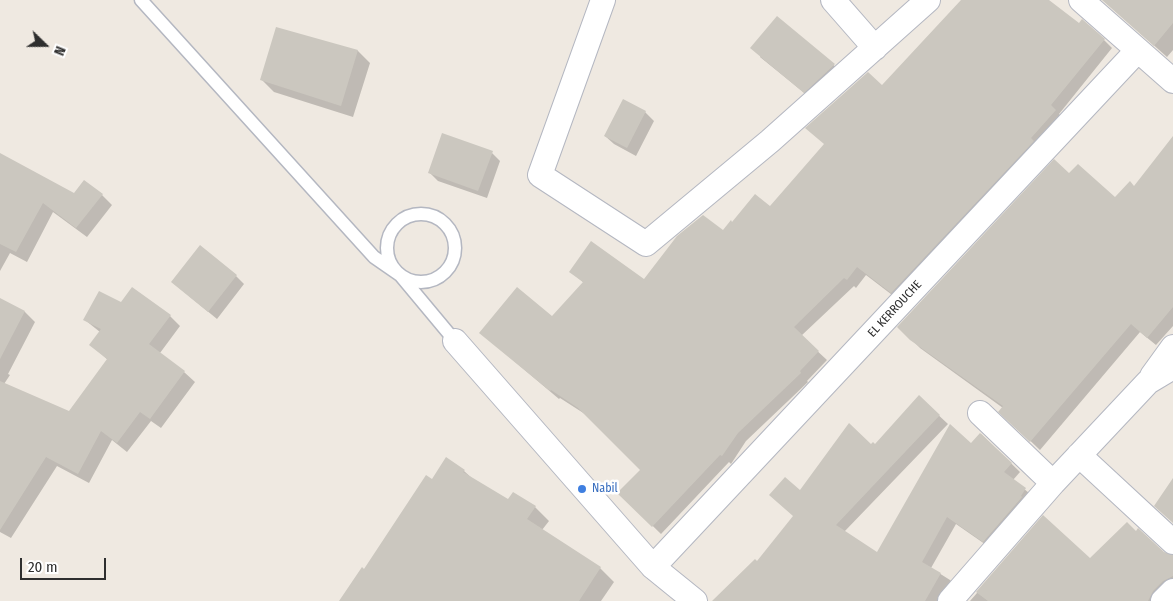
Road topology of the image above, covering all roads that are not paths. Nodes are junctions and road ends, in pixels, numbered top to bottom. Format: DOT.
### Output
graph roads {
  1 [pos="141,0"];
  2 [pos="603,0"];
  3 [pos="833,0"];
  4 [pos="928,0"];
  5 [pos="1081,0"];
  6 [pos="875,48"];
  7 [pos="1137,51"];
  8 [pos="1173,81"];
  9 [pos="400,276"];
  10 [pos="456,341"];
  11 [pos="1173,347"];
  12 [pos="1173,367"];
  13 [pos="1148,382"];
  14 [pos="980,413"];
  15 [pos="1079,455"];
  16 [pos="1053,483"];
  17 [pos="1173,542"];
  18 [pos="653,567"];
  19 [pos="1173,590"];
  20 [pos="695,601"];
  21 [pos="950,601"];
  22 [pos="1163,601"];
  1 -- 9 [label="lane"];
  2 -- 6 [label="street"];
  3 -- 6 [label="street"];
  4 -- 6 [label="street"];
  5 -- 7 [label="street"];
  7 -- 8 [label="street"];
  7 -- 18 [label="street, EL KERROUCHE"];
  9 -- 9 [label="lane"];
  9 -- 10 [label="lane"];
  10 -- 18 [label="street"];
  11 -- 13 [label="street"];
  12 -- 13 [label="street"];
  13 -- 15 [label="street"];
  14 -- 16 [label="street"];
  15 -- 16 [label="street"];
  15 -- 17 [label="street"];
  16 -- 21 [label="street"];
  18 -- 20 [label="street"];
  19 -- 22 [label="street"];
}
